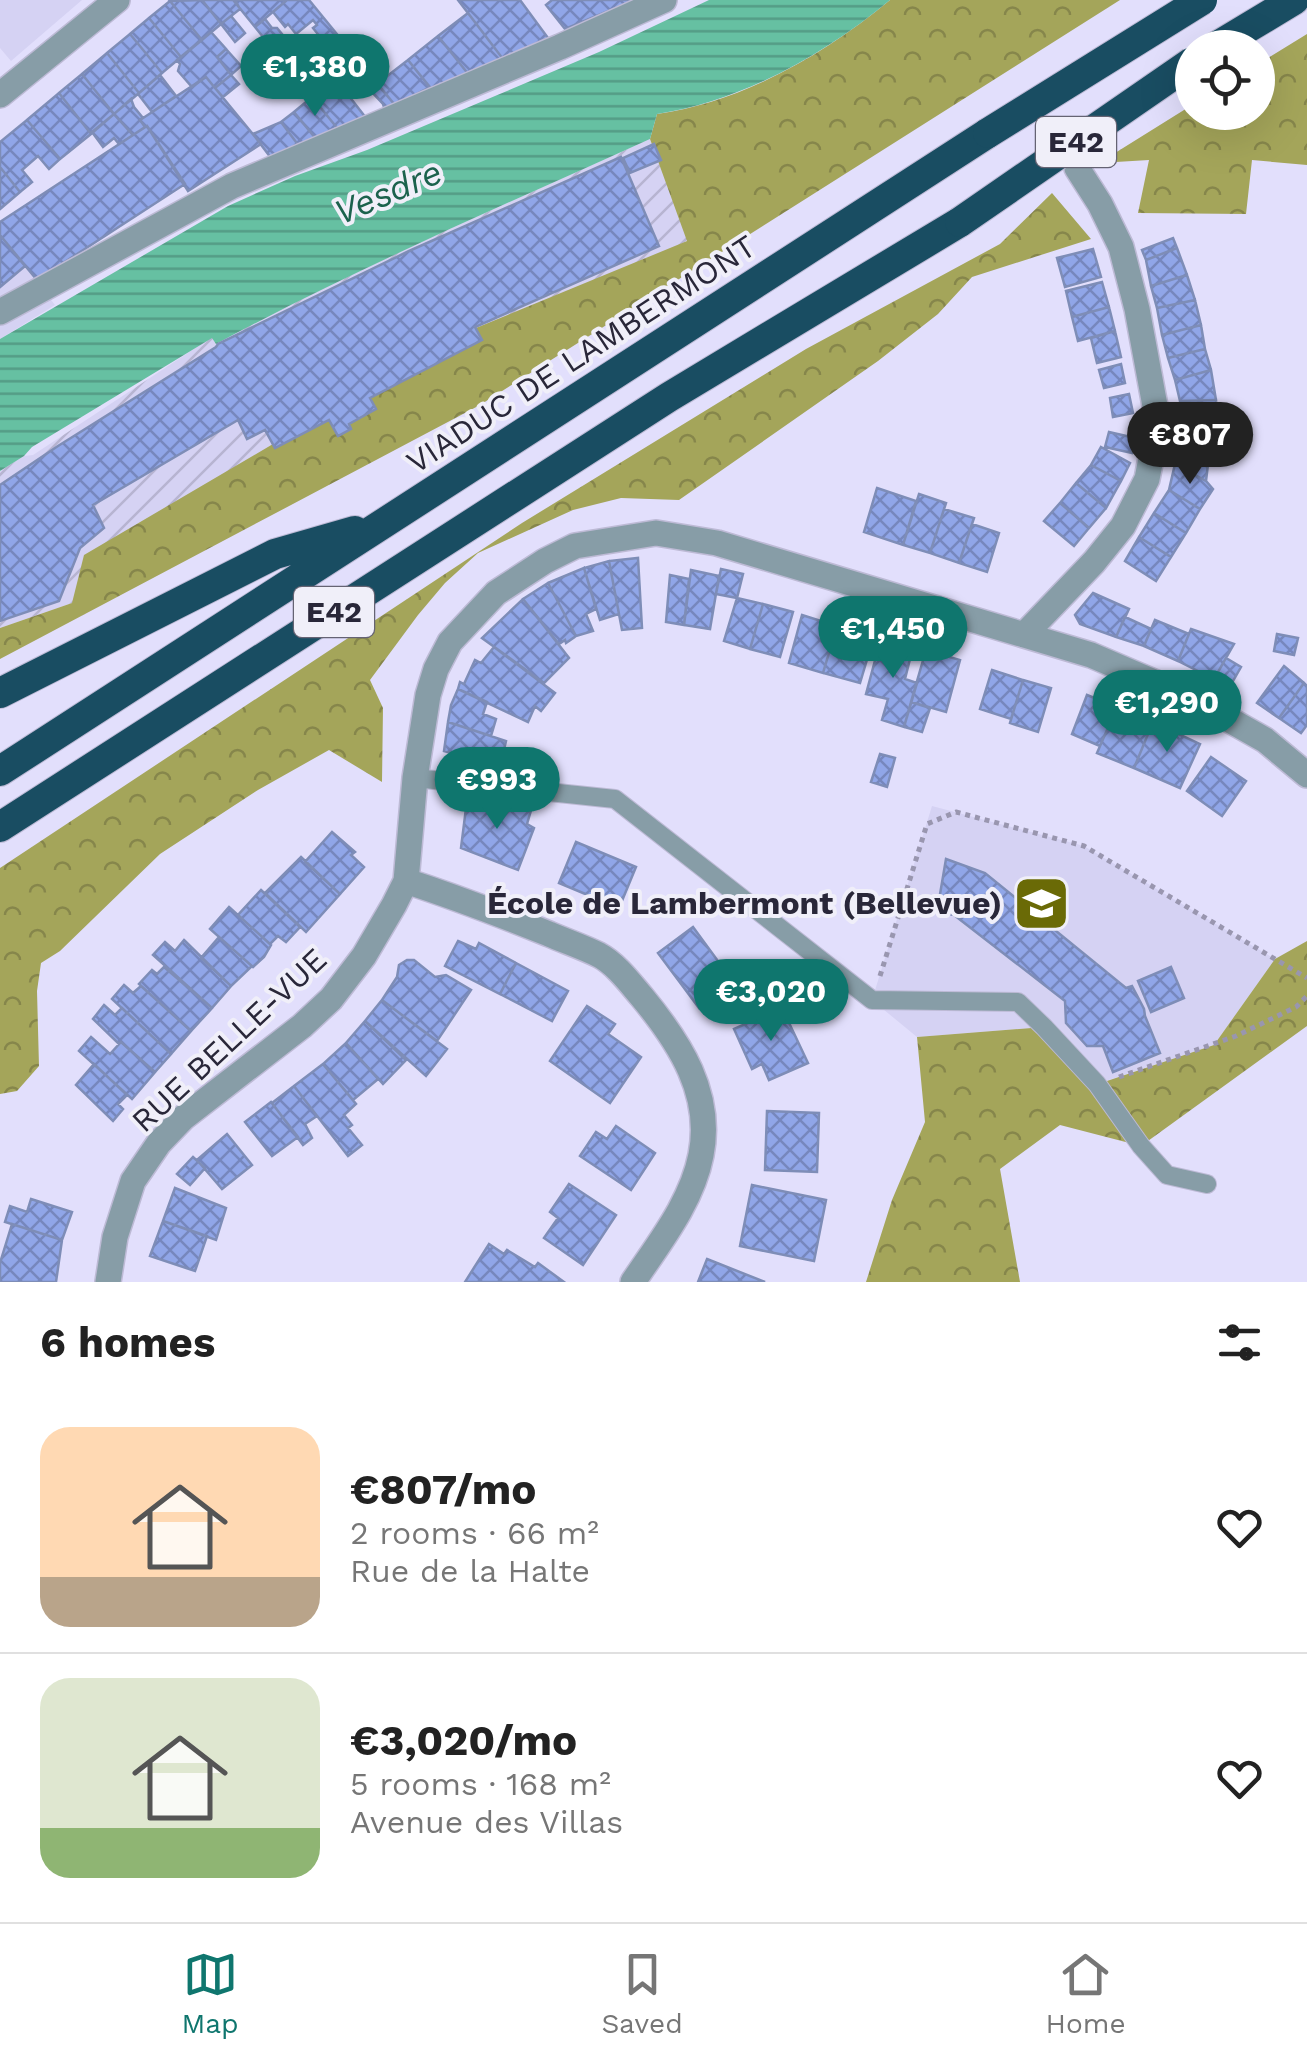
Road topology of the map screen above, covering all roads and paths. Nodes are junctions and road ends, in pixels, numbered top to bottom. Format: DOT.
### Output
graph roads {
  1 [pos="117,0"];
  2 [pos="664,0"];
  3 [pos="1202,0"];
  4 [pos="1294,0"];
  5 [pos="1244,30"];
  6 [pos="1175,74"];
  7 [pos="0,95"];
  8 [pos="1078,168"];
  9 [pos="0,312"];
  10 [pos="387,521"];
  11 [pos="1024,636"];
  12 [pos="0,692"];
  13 [pos="0,772"];
  14 [pos="1307,774"];
  15 [pos="416,778"];
  16 [pos="0,827"];
  17 [pos="406,881"];
  18 [pos="1307,978"];
  19 [pos="1307,996"];
  20 [pos="872,1000"];
  21 [pos="1097,1084"];
  22 [pos="1207,1184"];
  23 [pos="108,1282"];
  24 [pos="633,1282"];
  1 -- 7 [label="street"];
  2 -- 9 [label="street"];
  3 -- 10 [label="highway, VIADUC DE LAMBERMONT / E42, bridge"];
  4 -- 5 [label="highway"];
  6 -- 16 [label="highway, E42, bridge"];
  8 -- 11 [label="street"];
  10 -- 12 [label="highway"];
  10 -- 13 [label="highway, VIADUC DE LAMBERMONT / E42"];
  11 -- 14 [label="street, RUE BELLE-VUE"];
  11 -- 15 [label="street, RUE BELLE-VUE"];
  15 -- 17 [label="street, RUE BELLE-VUE"];
  15 -- 20 [label="lane"];
  17 -- 23 [label="street, RUE BELLE-VUE"];
  17 -- 24 [label="street"];
  18 -- 20 [label="path"];
  19 -- 21 [label="path"];
  20 -- 21 [label="lane"];
  21 -- 22 [label="lane"];
}
